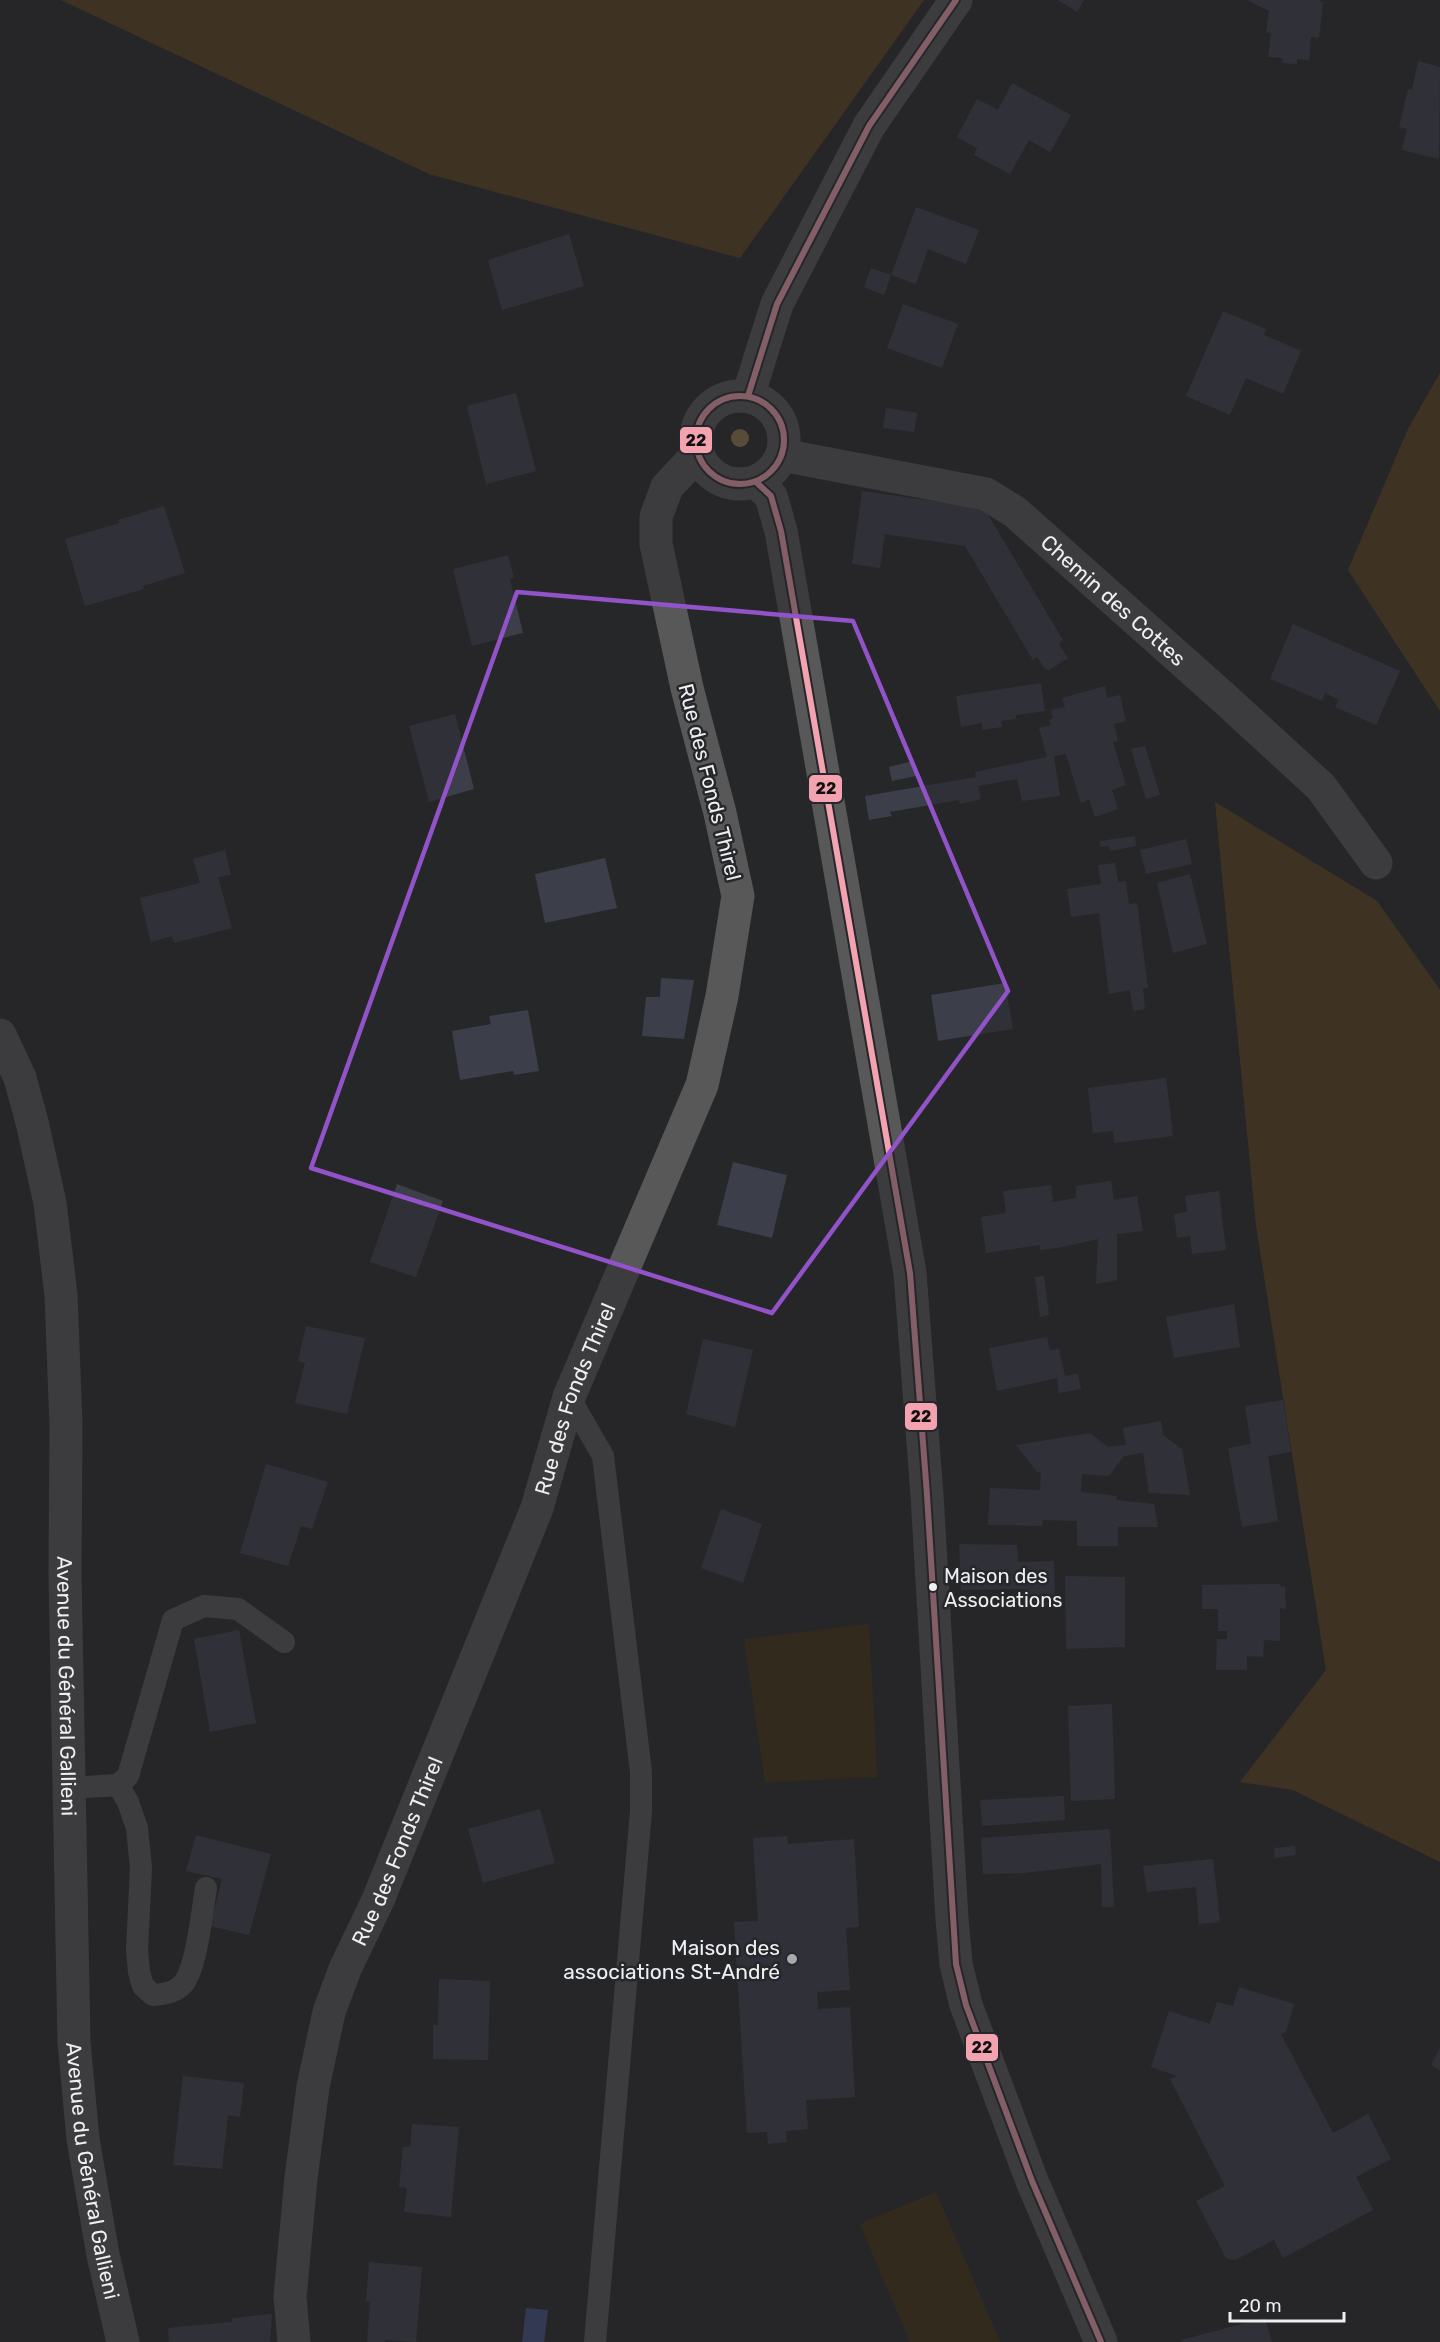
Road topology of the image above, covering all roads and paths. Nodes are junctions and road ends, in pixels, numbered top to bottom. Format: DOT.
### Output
graph roads {
  1 [pos="956,0"];
  2 [pos="748,396"];
  3 [pos="697,454"];
  4 [pos="782,455"];
  5 [pos="756,482"];
  6 [pos="1376,863"];
  7 [pos="0,1035"];
  8 [pos="569,1397"];
  9 [pos="284,1642"];
  10 [pos="118,1785"];
  11 [pos="69,1788"];
  12 [pos="206,1888"];
  13 [pos="123,2342"];
  14 [pos="294,2342"];
  15 [pos="595,2342"];
  16 [pos="1101,2342"];
  1 -- 2 [label="street"];
  2 -- 3 [label="street"];
  2 -- 4 [label="street"];
  3 -- 5 [label="street"];
  3 -- 8 [label="street, Rue des Fonds Thirel"];
  4 -- 5 [label="street"];
  4 -- 6 [label="street, Chemin des Cottes"];
  5 -- 16 [label="street"];
  7 -- 11 [label="street, Avenue du Général Gallieni"];
  8 -- 14 [label="street, Rue des Fonds Thirel"];
  8 -- 15 [label="lane"];
  9 -- 10 [label="lane"];
  10 -- 11 [label="lane"];
  10 -- 12 [label="lane"];
  11 -- 13 [label="street, Avenue du Général Gallieni"];
}
